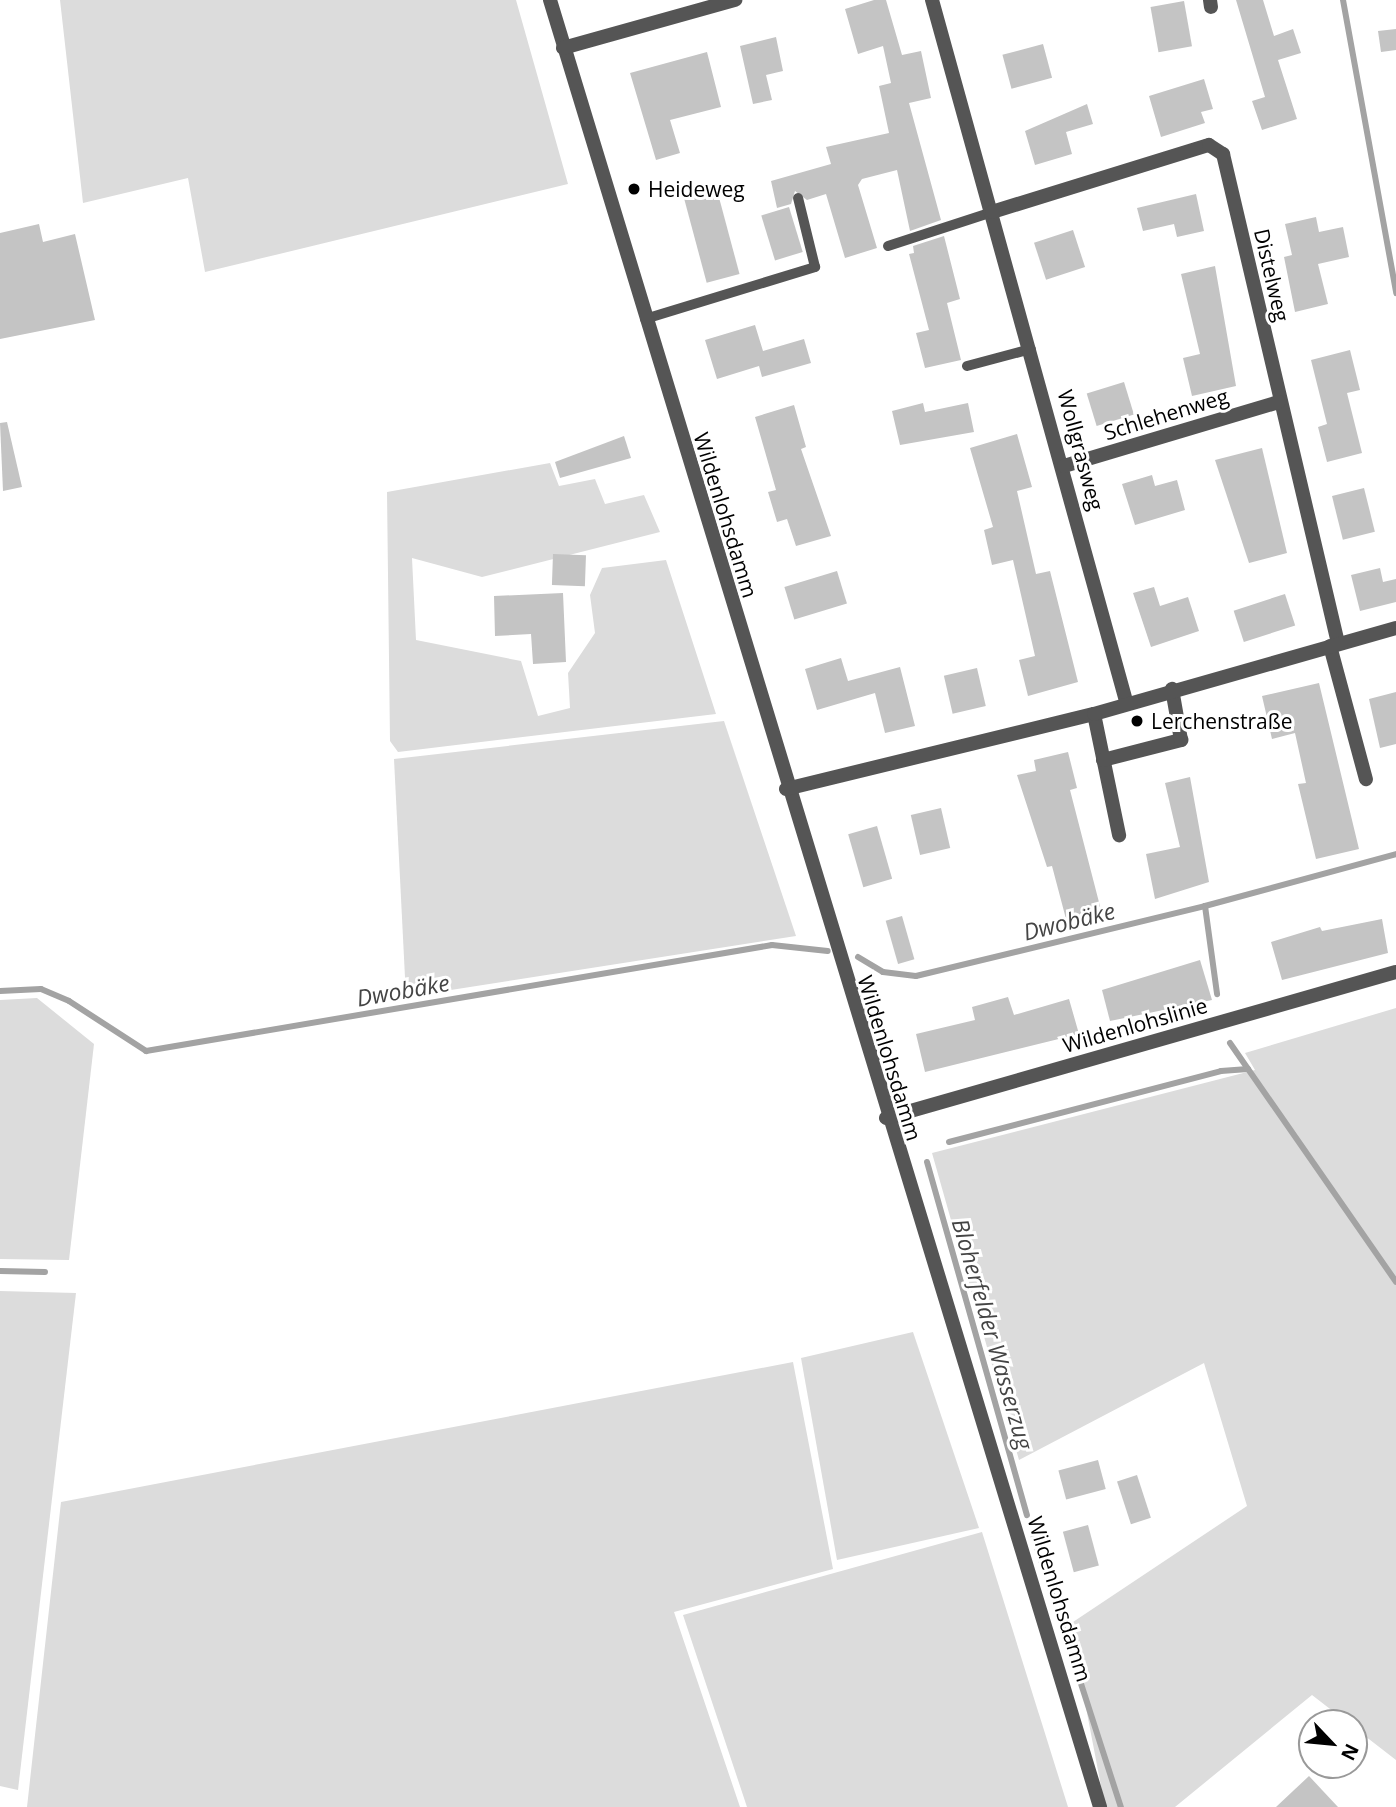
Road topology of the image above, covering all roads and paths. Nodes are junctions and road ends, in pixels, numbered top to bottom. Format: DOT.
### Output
graph roads {
  1 [pos="550,0"];
  2 [pos="736,0"];
  3 [pos="932,0"];
  4 [pos="564,48"];
  5 [pos="798,198"];
  6 [pos="992,212"];
  7 [pos="888,246"];
  8 [pos="645,319"];
  9 [pos="1031,349"];
  10 [pos="967,366"];
  11 [pos="1279,402"];
  12 [pos="1064,466"];
  13 [pos="1396,628"];
  14 [pos="1334,645"];
  15 [pos="1172,689"];
  16 [pos="1126,701"];
  17 [pos="1094,714"];
  18 [pos="1103,760"];
  19 [pos="1366,779"];
  20 [pos="786,789"];
  21 [pos="1119,835"];
  22 [pos="1396,972"];
  23 [pos="886,1118"];
  24 [pos="1100,1807"];
  1 -- 4 [label="street, Wildenlohsdamm"];
  2 -- 4 [label="street"];
  3 -- 6 [label="street, Wollgrasweg"];
  4 -- 8 [label="street, Wildenlohsdamm"];
  5 -- 8 [label="lane"];
  6 -- 7 [label="lane"];
  6 -- 9 [label="street, Wollgrasweg"];
  6 -- 11 [label="street, Distelweg"];
  8 -- 20 [label="street, Wildenlohsdamm"];
  9 -- 10 [label="lane"];
  9 -- 12 [label="street, Wollgrasweg"];
  11 -- 12 [label="street, Schlehenweg"];
  11 -- 14 [label="street, Distelweg"];
  12 -- 16 [label="street, Wollgrasweg"];
  13 -- 14 [label="street"];
  14 -- 15 [label="street"];
  14 -- 19 [label="street"];
  15 -- 16 [label="street"];
  15 -- 18 [label="street"];
  16 -- 17 [label="street"];
  17 -- 18 [label="street"];
  17 -- 20 [label="street"];
  18 -- 21 [label="street"];
  20 -- 23 [label="street, Wildenlohsdamm"];
  22 -- 23 [label="street, Wildenlohslinie"];
  23 -- 24 [label="street, Wildenlohsdamm"];
}
